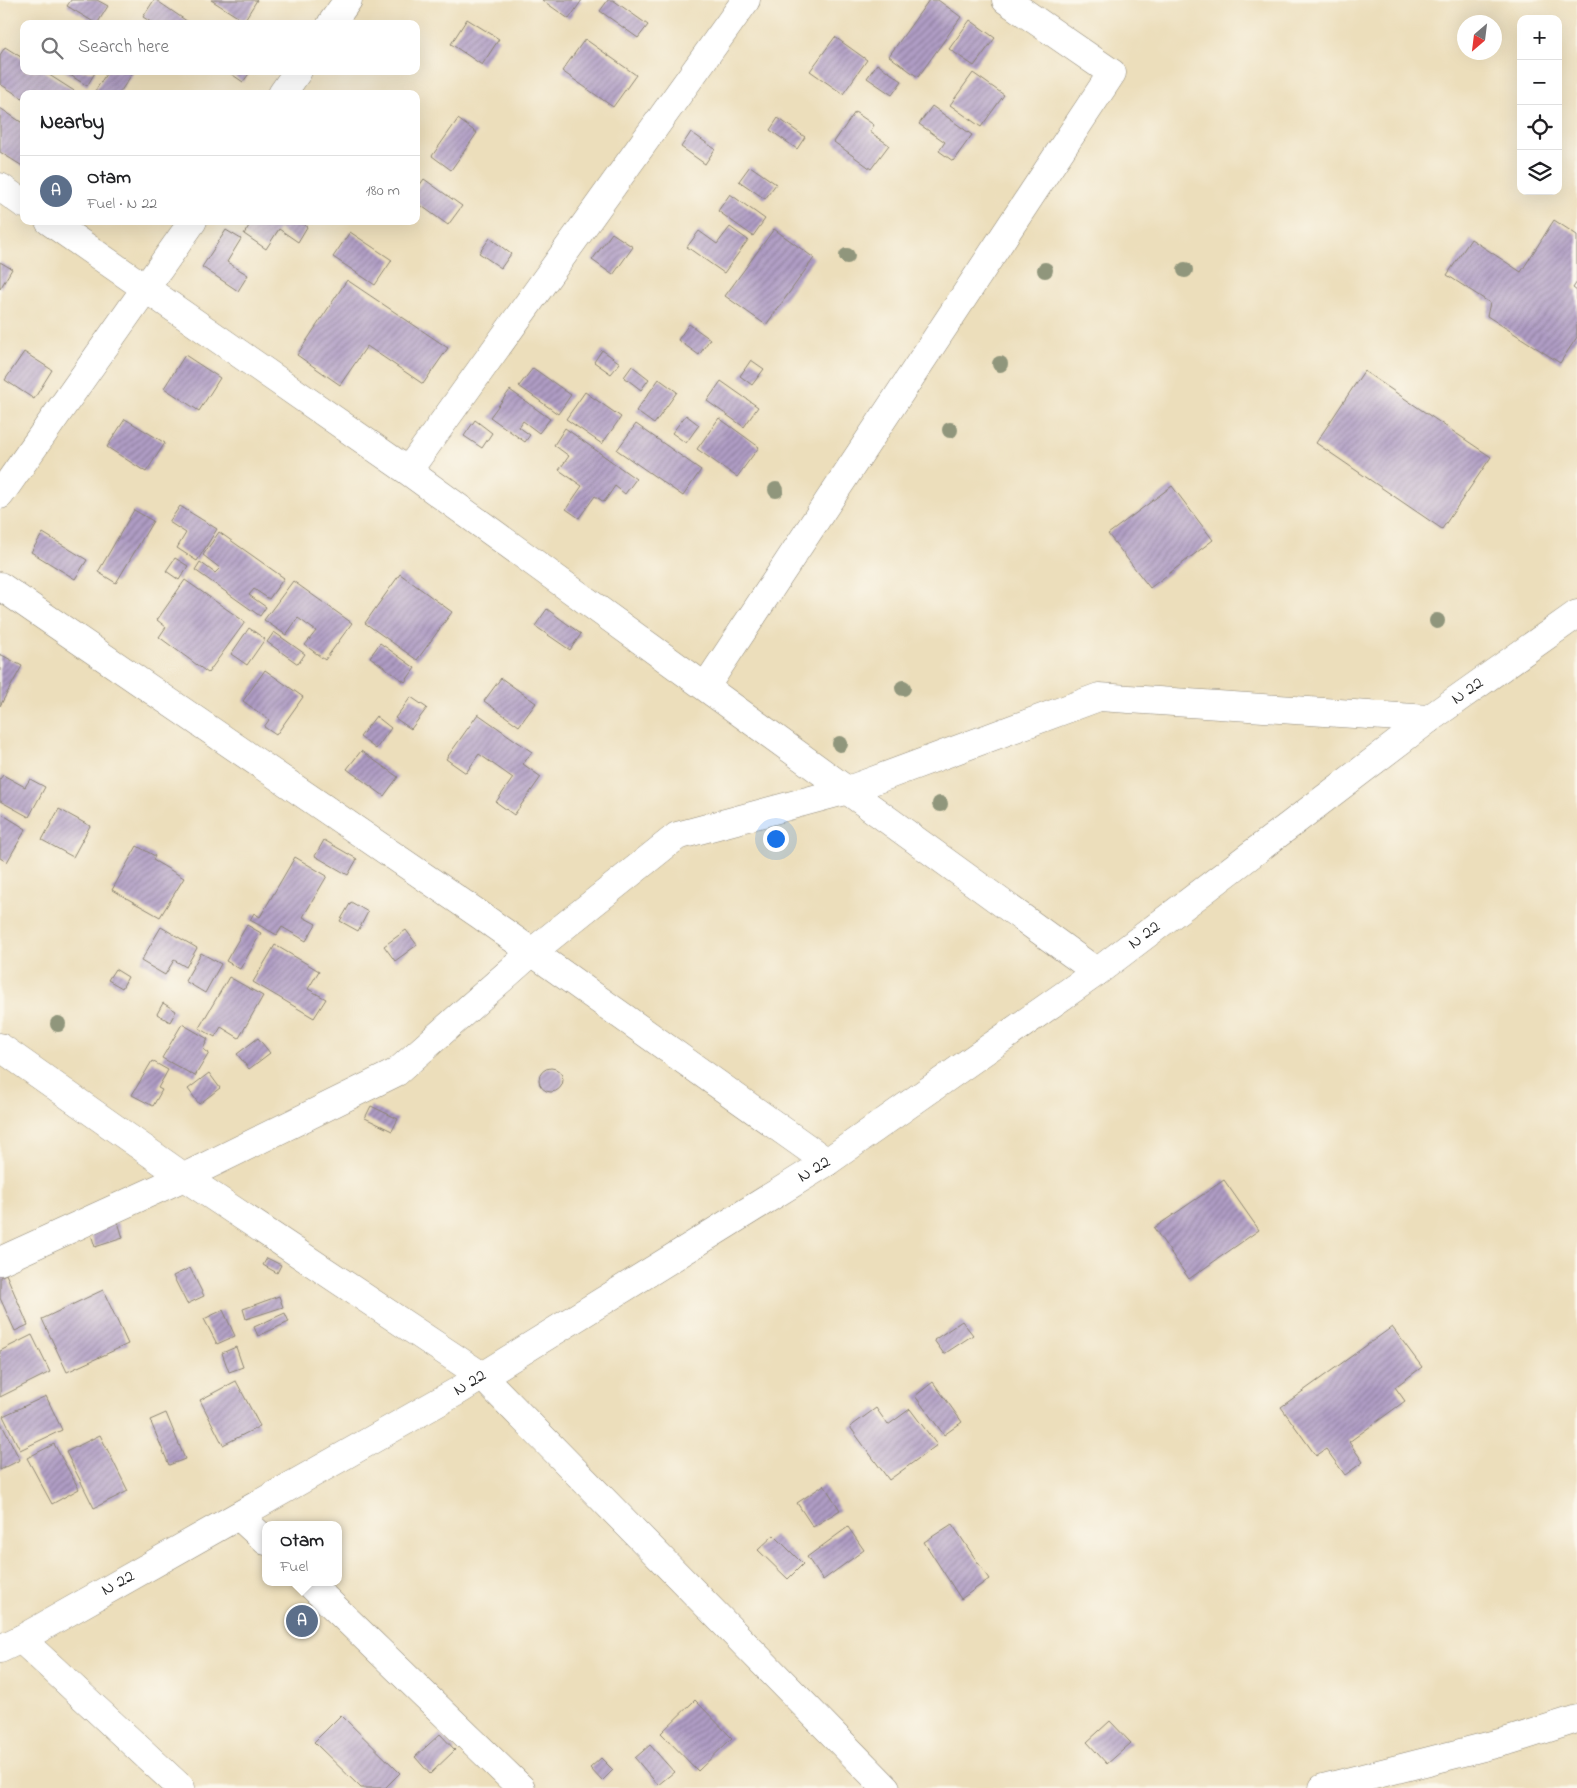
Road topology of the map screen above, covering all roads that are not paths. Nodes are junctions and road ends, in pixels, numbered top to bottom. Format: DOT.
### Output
graph roads {
  1 [pos="348,0"];
  2 [pos="746,0"];
  3 [pos="1006,0"];
  4 [pos="334,20"];
  5 [pos="295,75"];
  6 [pos="285,90"];
  7 [pos="0,187"];
  8 [pos="20,201"];
  9 [pos="54,225"];
  10 [pos="190,225"];
  11 [pos="145,289"];
  12 [pos="408,471"];
  13 [pos="0,495"];
  14 [pos="0,586"];
  15 [pos="1577,614"];
  16 [pos="706,686"];
  17 [pos="1429,719"];
  18 [pos="848,790"];
  19 [pos="532,952"];
  20 [pos="1097,972"];
  21 [pos="0,1047"];
  22 [pos="826,1162"];
  23 [pos="184,1177"];
  24 [pos="0,1261"];
  25 [pos="482,1376"];
  26 [pos="239,1516"];
  27 [pos="262,1537"];
  28 [pos="312,1586"];
  29 [pos="10,1644"];
  30 [pos="1577,1720"];
  31 [pos="181,1788"];
  32 [pos="521,1788"];
  33 [pos="886,1788"];
  34 [pos="1323,1788"];
  1 -- 4 [label="street"];
  2 -- 12 [label="street"];
  3 -- 16 [label="street"];
  5 -- 6 [label="street"];
  7 -- 8 [label="street"];
  9 -- 11 [label="street"];
  10 -- 11 [label="street"];
  11 -- 12 [label="street"];
  11 -- 13 [label="street"];
  12 -- 16 [label="street"];
  14 -- 19 [label="street"];
  15 -- 17 [label="street, N 22 / N 22"];
  16 -- 18 [label="street"];
  17 -- 18 [label="street"];
  17 -- 20 [label="street, N 22 / N 22"];
  18 -- 19 [label="street"];
  18 -- 20 [label="street"];
  19 -- 22 [label="street"];
  19 -- 23 [label="street"];
  20 -- 22 [label="street, N 22 / N 22"];
  21 -- 23 [label="street"];
  22 -- 25 [label="street, N 22 / N 22"];
  23 -- 24 [label="street"];
  23 -- 25 [label="street"];
  25 -- 26 [label="street, N 22 / N 22"];
  25 -- 33 [label="street"];
  26 -- 27 [label="street"];
  26 -- 29 [label="street, N 22 / N 22"];
  28 -- 32 [label="street"];
  29 -- 31 [label="street"];
  30 -- 34 [label="street"];
}
